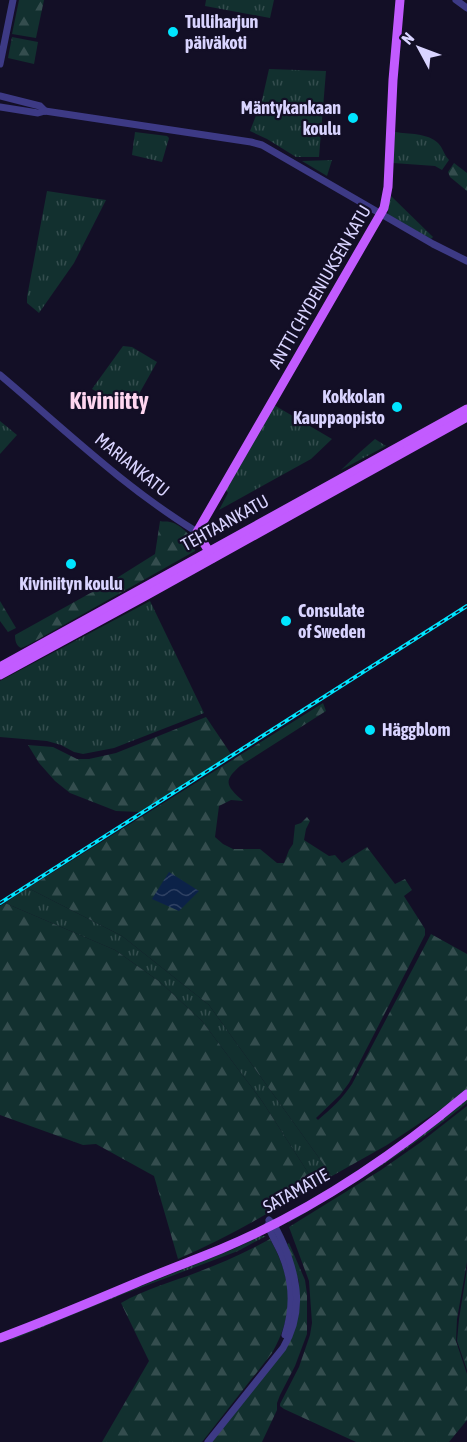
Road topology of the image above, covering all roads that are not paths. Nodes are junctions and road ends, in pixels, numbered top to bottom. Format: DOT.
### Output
graph roads {
  1 [pos="13,0"];
  2 [pos="400,0"];
  3 [pos="456,0"];
  4 [pos="467,8"];
  5 [pos="0,64"];
  6 [pos="0,96"];
  7 [pos="0,107"];
  8 [pos="45,111"];
  9 [pos="382,214"];
  10 [pos="467,261"];
  11 [pos="0,375"];
  12 [pos="467,409"];
  13 [pos="467,417"];
  14 [pos="197,532"];
  15 [pos="211,555"];
  16 [pos="0,668"];
  17 [pos="0,675"];
  18 [pos="467,1094"];
  19 [pos="270,1223"];
  20 [pos="135,1283"];
  21 [pos="0,1331"];
  22 [pos="0,1338"];
  23 [pos="208,1442"];
  1 -- 5 [label="street"];
  2 -- 9 [label="main road, ANTTI CHYDENIUKSEN KATU"];
  3 -- 4 [label="street"];
  6 -- 8 [label="street"];
  7 -- 8 [label="street"];
  8 -- 9 [label="street"];
  9 -- 10 [label="street"];
  9 -- 14 [label="main road, ANTTI CHYDENIUKSEN KATU"];
  11 -- 14 [label="street, MARIANKATU"];
  12 -- 15 [label="main road, TEHTAANKATU"];
  13 -- 15 [label="main road, TEHTAANKATU"];
  14 -- 15 [label="main road, MARIANKATU"];
  15 -- 16 [label="main road, TEHTAANKATU"];
  15 -- 17 [label="main road, TEHTAANKATU"];
  18 -- 19 [label="main road, SATAMATIE"];
  19 -- 20 [label="main road, SATAMATIE"];
  19 -- 23 [label="street"];
  20 -- 21 [label="main road, SATAMATIE"];
  20 -- 22 [label="main road, SATAMATIE"];
}
